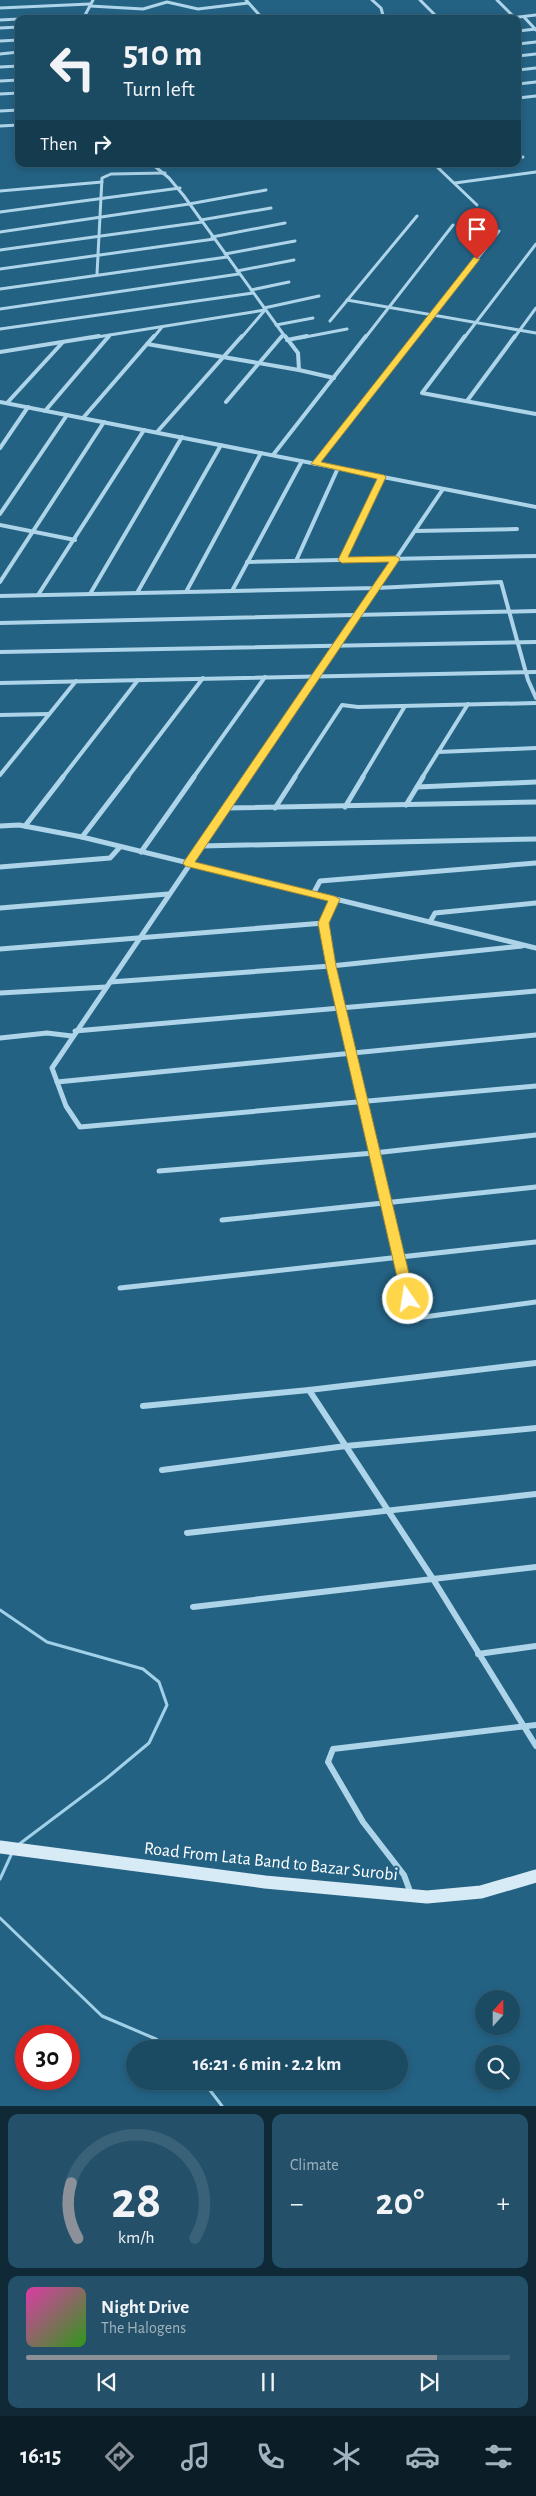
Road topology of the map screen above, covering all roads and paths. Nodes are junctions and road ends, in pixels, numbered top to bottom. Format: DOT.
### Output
graph roads {
  1 [pos="93,0"];
  2 [pos="372,0"];
  3 [pos="420,0"];
  4 [pos="497,0"];
  5 [pos="167,1"];
  6 [pos="247,2"];
  7 [pos="90,5"];
  8 [pos="0,8"];
  9 [pos="85,15"];
  10 [pos="259,15"];
  11 [pos="383,15"];
  12 [pos="435,15"];
  13 [pos="511,15"];
  14 [pos="536,16"];
  15 [pos="521,17"];
  16 [pos="524,17"];
  17 [pos="0,20"];
  18 [pos="15,20"];
  19 [pos="15,27"];
  20 [pos="0,28"];
  21 [pos="536,29"];
  22 [pos="521,31"];
  23 [pos="15,40"];
  24 [pos="0,41"];
  25 [pos="536,42"];
  26 [pos="521,44"];
  27 [pos="15,52"];
  28 [pos="0,54"];
  29 [pos="536,54"];
  30 [pos="521,56"];
  31 [pos="15,66"];
  32 [pos="0,67"];
  33 [pos="536,68"];
  34 [pos="521,70"];
  35 [pos="15,80"];
  36 [pos="0,81"];
  37 [pos="536,82"];
  38 [pos="521,84"];
  39 [pos="15,93"];
  40 [pos="0,94"];
  41 [pos="536,96"];
  42 [pos="521,98"];
  43 [pos="15,110"];
  44 [pos="0,111"];
  45 [pos="15,125"];
  46 [pos="0,126"];
  47 [pos="156,167"];
  48 [pos="438,167"];
  49 [pos="536,172"];
  50 [pos="165,173"];
  51 [pos="102,182"];
  52 [pos="455,183"];
  53 [pos="180,188"];
  54 [pos="266,190"];
  55 [pos="0,191"];
  56 [pos="102,198"];
  57 [pos="189,204"];
  58 [pos="477,205"];
  59 [pos="271,208"];
  60 [pos="0,212"];
  61 [pos="417,216"];
  62 [pos="100,217"];
  63 [pos="201,221"];
  64 [pos="285,223"];
  65 [pos="453,225"];
  66 [pos="499,231"];
  67 [pos="0,232"];
  68 [pos="99,236"];
  69 [pos="213,238"];
  70 [pos="295,241"];
  71 [pos="536,244"];
  72 [pos="0,250"];
  73 [pos="97,255"];
  74 [pos="226,256"];
  75 [pos="294,260"];
  76 [pos="0,269"];
  77 [pos="238,273"];
  78 [pos="97,274"];
  79 [pos="289,282"];
  80 [pos="0,288"];
  81 [pos="252,292"];
  82 [pos="319,296"];
  83 [pos="347,300"];
  84 [pos="389,307"];
  85 [pos="536,308"];
  86 [pos="0,309"];
  87 [pos="264,309"];
  88 [pos="432,315"];
  89 [pos="313,318"];
  90 [pos="330,321"];
  91 [pos="476,322"];
  92 [pos="276,325"];
  93 [pos="162,327"];
  94 [pos="0,329"];
  95 [pos="347,329"];
  96 [pos="520,330"];
  97 [pos="536,333"];
  98 [pos="111,334"];
  99 [pos="284,335"];
  100 [pos="287,340"];
  101 [pos="64,342"];
  102 [pos="148,344"];
  103 [pos="0,352"];
  104 [pos="223,357"];
  105 [pos="259,363"];
  106 [pos="300,370"];
  107 [pos="334,378"];
  108 [pos="467,401"];
  109 [pos="0,402"];
  110 [pos="226,402"];
  111 [pos="7,403"];
  112 [pos="28,407"];
  113 [pos="45,411"];
  114 [pos="536,414"];
  115 [pos="68,415"];
  116 [pos="83,418"];
  117 [pos="104,422"];
  118 [pos="144,430"];
  119 [pos="157,432"];
  120 [pos="182,437"];
  121 [pos="221,445"];
  122 [pos="0,448"];
  123 [pos="260,453"];
  124 [pos="273,455"];
  125 [pos="302,461"];
  126 [pos="315,464"];
  127 [pos="338,468"];
  128 [pos="382,477"];
  129 [pos="443,489"];
  130 [pos="535,506"];
  131 [pos="0,514"];
  132 [pos="0,525"];
  133 [pos="517,529"];
  134 [pos="415,531"];
  135 [pos="33,532"];
  136 [pos="75,540"];
  137 [pos="536,556"];
  138 [pos="396,559"];
  139 [pos="342,560"];
  140 [pos="296,561"];
  141 [pos="247,562"];
  142 [pos="0,582"];
  143 [pos="376,588"];
  144 [pos="232,591"];
  145 [pos="186,592"];
  146 [pos="137,593"];
  147 [pos="90,594"];
  148 [pos="38,595"];
  149 [pos="0,596"];
  150 [pos="536,611"];
  151 [pos="509,612"];
  152 [pos="358,615"];
  153 [pos="0,623"];
  154 [pos="518,642"];
  155 [pos="536,642"];
  156 [pos="336,646"];
  157 [pos="0,652"];
  158 [pos="526,672"];
  159 [pos="536,672"];
  160 [pos="316,676"];
  161 [pos="265,677"];
  162 [pos="203,678"];
  163 [pos="138,680"];
  164 [pos="76,681"];
  165 [pos="0,683"];
  166 [pos="536,698"];
  167 [pos="536,703"];
  168 [pos="468,704"];
  169 [pos="405,706"];
  170 [pos="49,714"];
  171 [pos="0,716"];
  172 [pos="536,748"];
  173 [pos="438,752"];
  174 [pos="0,775"];
  175 [pos="536,782"];
  176 [pos="417,787"];
  177 [pos="536,802"];
  178 [pos="406,805"];
  179 [pos="345,807"];
  180 [pos="226,808"];
  181 [pos="276,808"];
  182 [pos="0,826"];
  183 [pos="26,826"];
  184 [pos="82,837"];
  185 [pos="536,839"];
  186 [pos="200,846"];
  187 [pos="120,847"];
  188 [pos="141,852"];
  189 [pos="189,863"];
  190 [pos="536,864"];
  191 [pos="0,867"];
  192 [pos="168,894"];
  193 [pos="313,894"];
  194 [pos="334,899"];
  195 [pos="536,903"];
  196 [pos="0,908"];
  197 [pos="430,922"];
  198 [pos="324,923"];
  199 [pos="139,938"];
  200 [pos="527,946"];
  201 [pos="536,948"];
  202 [pos="0,949"];
  203 [pos="331,966"];
  204 [pos="110,982"];
  205 [pos="106,987"];
  206 [pos="536,991"];
  207 [pos="0,993"];
  208 [pos="342,1009"];
  209 [pos="74,1033"];
  210 [pos="536,1035"];
  211 [pos="0,1038"];
  212 [pos="351,1052"];
  213 [pos="56,1082"];
  214 [pos="536,1086"];
  215 [pos="363,1102"];
  216 [pos="536,1135"];
  217 [pos="374,1153"];
  218 [pos="159,1172"];
  219 [pos="536,1186"];
  220 [pos="385,1202"];
  221 [pos="222,1220"];
  222 [pos="536,1242"];
  223 [pos="399,1257"];
  224 [pos="120,1288"];
  225 [pos="536,1302"];
  226 [pos="536,1363"];
  227 [pos="309,1390"];
  228 [pos="143,1406"];
  229 [pos="536,1428"];
  230 [pos="346,1446"];
  231 [pos="162,1470"];
  232 [pos="536,1494"];
  233 [pos="388,1511"];
  234 [pos="187,1533"];
  235 [pos="536,1567"];
  236 [pos="433,1580"];
  237 [pos="193,1607"];
  238 [pos="536,1646"];
  239 [pos="478,1654"];
  240 [pos="536,1724"];
  241 [pos="524,1726"];
  242 [pos="536,1746"];
  243 [pos="0,1847"];
  244 [pos="536,1876"];
  245 [pos="412,1895"];
  1 -- 7 [label="street"];
  2 -- 11 [label="street"];
  3 -- 12 [label="street"];
  4 -- 13 [label="street"];
  5 -- 6 [label="street"];
  5 -- 7 [label="street"];
  6 -- 10 [label="street"];
  7 -- 8 [label="street"];
  7 -- 9 [label="street"];
  14 -- 16 [label="street"];
  15 -- 16 [label="street"];
  16 -- 21 [label="street"];
  17 -- 18 [label="street"];
  19 -- 20 [label="street"];
  21 -- 22 [label="street"];
  23 -- 24 [label="street"];
  25 -- 26 [label="street"];
  27 -- 28 [label="street"];
  29 -- 30 [label="street"];
  31 -- 32 [label="street"];
  33 -- 34 [label="street"];
  35 -- 36 [label="street"];
  37 -- 38 [label="street"];
  39 -- 40 [label="street"];
  41 -- 42 [label="street"];
  43 -- 44 [label="street"];
  45 -- 46 [label="street"];
  47 -- 50 [label="street"];
  48 -- 52 [label="street"];
  49 -- 52 [label="street"];
  50 -- 51 [label="street"];
  50 -- 53 [label="street"];
  51 -- 55 [label="street"];
  51 -- 56 [label="street"];
  52 -- 58 [label="street"];
  53 -- 56 [label="street"];
  53 -- 57 [label="street"];
  54 -- 57 [label="street"];
  56 -- 60 [label="street"];
  56 -- 62 [label="street"];
  57 -- 62 [label="street"];
  57 -- 63 [label="street"];
  59 -- 63 [label="street"];
  61 -- 83 [label="street"];
  62 -- 67 [label="street"];
  62 -- 68 [label="street"];
  63 -- 68 [label="street"];
  63 -- 69 [label="street"];
  64 -- 69 [label="street"];
  65 -- 84 [label="street"];
  66 -- 88 [label="street"];
  68 -- 72 [label="street"];
  68 -- 73 [label="street"];
  69 -- 73 [label="street"];
  69 -- 74 [label="street"];
  70 -- 74 [label="street"];
  71 -- 91 [label="street"];
  73 -- 76 [label="street"];
  73 -- 78 [label="street"];
  74 -- 77 [label="street"];
  74 -- 78 [label="street"];
  75 -- 77 [label="street"];
  77 -- 81 [label="street"];
  77 -- 86 [label="street"];
  78 -- 80 [label="street"];
  79 -- 81 [label="street"];
  81 -- 87 [label="street"];
  81 -- 94 [label="street"];
  82 -- 87 [label="street"];
  83 -- 84 [label="street"];
  83 -- 90 [label="street"];
  84 -- 88 [label="street"];
  84 -- 107 [label="street"];
  85 -- 96 [label="street"];
  87 -- 92 [label="street"];
  87 -- 93 [label="street"];
  87 -- 104 [label="street"];
  88 -- 91 [label="street"];
  88 -- 126 [label="street"];
  89 -- 92 [label="street"];
  91 -- 96 [label="street"];
  91 -- 108 [label="street"];
  92 -- 99 [label="street"];
  93 -- 98 [label="street"];
  93 -- 102 [label="street"];
  95 -- 100 [label="street"];
  96 -- 97 [label="street"];
  96 -- 108 [label="street"];
  98 -- 101 [label="street"];
  98 -- 113 [label="street"];
  99 -- 100 [label="street"];
  99 -- 105 [label="street"];
  100 -- 106 [label="street"];
  101 -- 103 [label="street"];
  101 -- 111 [label="street"];
  102 -- 104 [label="street"];
  102 -- 116 [label="street"];
  104 -- 105 [label="street"];
  104 -- 119 [label="street"];
  105 -- 106 [label="street"];
  105 -- 110 [label="street"];
  106 -- 107 [label="street"];
  107 -- 124 [label="street"];
  108 -- 114 [label="street"];
  109 -- 111 [label="street"];
  111 -- 112 [label="street"];
  112 -- 113 [label="street"];
  112 -- 122 [label="street"];
  113 -- 115 [label="street"];
  115 -- 116 [label="street"];
  115 -- 131 [label="street"];
  116 -- 117 [label="street"];
  117 -- 118 [label="street"];
  117 -- 135 [label="street"];
  118 -- 119 [label="street"];
  118 -- 136 [label="street"];
  119 -- 120 [label="street"];
  120 -- 121 [label="street"];
  120 -- 147 [label="street"];
  121 -- 123 [label="street"];
  121 -- 146 [label="street"];
  123 -- 124 [label="street"];
  123 -- 145 [label="street"];
  124 -- 125 [label="street"];
  125 -- 126 [label="street"];
  125 -- 141 [label="street"];
  126 -- 127 [label="street"];
  127 -- 128 [label="street"];
  127 -- 140 [label="street"];
  128 -- 129 [label="street"];
  128 -- 139 [label="street"];
  129 -- 130 [label="street"];
  129 -- 134 [label="street"];
  132 -- 135 [label="street"];
  133 -- 134 [label="street"];
  134 -- 138 [label="street"];
  135 -- 136 [label="street"];
  135 -- 142 [label="street"];
  136 -- 148 [label="street"];
  137 -- 138 [label="street"];
  138 -- 139 [label="street"];
  138 -- 143 [label="street"];
  139 -- 140 [label="street"];
  140 -- 141 [label="street"];
  141 -- 144 [label="street"];
  143 -- 144 [label="street"];
  143 -- 151 [label="street"];
  143 -- 152 [label="street"];
  144 -- 145 [label="street"];
  145 -- 146 [label="street"];
  146 -- 147 [label="street"];
  147 -- 148 [label="street"];
  148 -- 149 [label="street"];
  150 -- 151 [label="street"];
  151 -- 152 [label="street"];
  151 -- 154 [label="street"];
  152 -- 153 [label="street"];
  152 -- 156 [label="street"];
  154 -- 155 [label="street"];
  154 -- 156 [label="street"];
  154 -- 158 [label="street"];
  156 -- 157 [label="street"];
  156 -- 160 [label="street"];
  158 -- 159 [label="street"];
  158 -- 160 [label="street"];
  158 -- 166 [label="street"];
  160 -- 161 [label="street"];
  160 -- 180 [label="street"];
  161 -- 162 [label="street"];
  161 -- 188 [label="street"];
  162 -- 163 [label="street"];
  162 -- 184 [label="street"];
  163 -- 164 [label="street"];
  163 -- 183 [label="street"];
  164 -- 165 [label="street"];
  164 -- 170 [label="street"];
  167 -- 168 [label="street"];
  168 -- 169 [label="street"];
  168 -- 173 [label="street"];
  169 -- 179 [label="street"];
  169 -- 181 [label="street"];
  170 -- 171 [label="street"];
  170 -- 174 [label="street"];
  172 -- 173 [label="street"];
  173 -- 176 [label="street"];
  175 -- 176 [label="street"];
  176 -- 178 [label="street"];
  177 -- 178 [label="street"];
  178 -- 179 [label="street"];
  179 -- 181 [label="street"];
  180 -- 181 [label="street"];
  180 -- 186 [label="street"];
  182 -- 183 [label="street"];
  183 -- 184 [label="street"];
  184 -- 187 [label="street"];
  185 -- 186 [label="street"];
  186 -- 189 [label="street"];
  187 -- 188 [label="street"];
  187 -- 191 [label="street"];
  188 -- 189 [label="street"];
  189 -- 192 [label="street"];
  189 -- 193 [label="street"];
  190 -- 193 [label="street"];
  192 -- 196 [label="street"];
  192 -- 199 [label="street"];
  193 -- 194 [label="street"];
  194 -- 197 [label="street"];
  194 -- 198 [label="street"];
  195 -- 197 [label="street"];
  197 -- 200 [label="street"];
  198 -- 199 [label="street"];
  198 -- 203 [label="street"];
  199 -- 202 [label="street"];
  199 -- 204 [label="street"];
  200 -- 201 [label="street"];
  200 -- 203 [label="street"];
  203 -- 204 [label="street"];
  203 -- 208 [label="street"];
  204 -- 205 [label="street"];
  205 -- 207 [label="street"];
  205 -- 209 [label="street"];
  206 -- 208 [label="street"];
  208 -- 209 [label="street"];
  208 -- 212 [label="street"];
  209 -- 211 [label="street"];
  209 -- 213 [label="street"];
  210 -- 212 [label="street"];
  212 -- 213 [label="street"];
  212 -- 215 [label="street"];
  213 -- 215 [label="street"];
  214 -- 215 [label="street"];
  215 -- 217 [label="street"];
  216 -- 217 [label="street"];
  217 -- 218 [label="street"];
  217 -- 220 [label="street"];
  219 -- 220 [label="street"];
  220 -- 221 [label="street"];
  220 -- 223 [label="street"];
  222 -- 223 [label="street"];
  223 -- 224 [label="street"];
  223 -- 225 [label="street"];
  226 -- 227 [label="street"];
  227 -- 228 [label="street"];
  227 -- 230 [label="street"];
  229 -- 230 [label="street"];
  230 -- 231 [label="street"];
  230 -- 233 [label="street"];
  232 -- 233 [label="street"];
  233 -- 234 [label="street"];
  233 -- 236 [label="street"];
  235 -- 236 [label="street"];
  236 -- 237 [label="street"];
  236 -- 239 [label="street"];
  238 -- 239 [label="street"];
  239 -- 241 [label="street"];
  240 -- 241 [label="street"];
  241 -- 242 [label="street"];
  241 -- 245 [label="street"];
  243 -- 245 [label="main road, Road From Lata Band to Bazar Surobi"];
  244 -- 245 [label="main road, Road From Lata Band to Bazar Surobi"];
}
